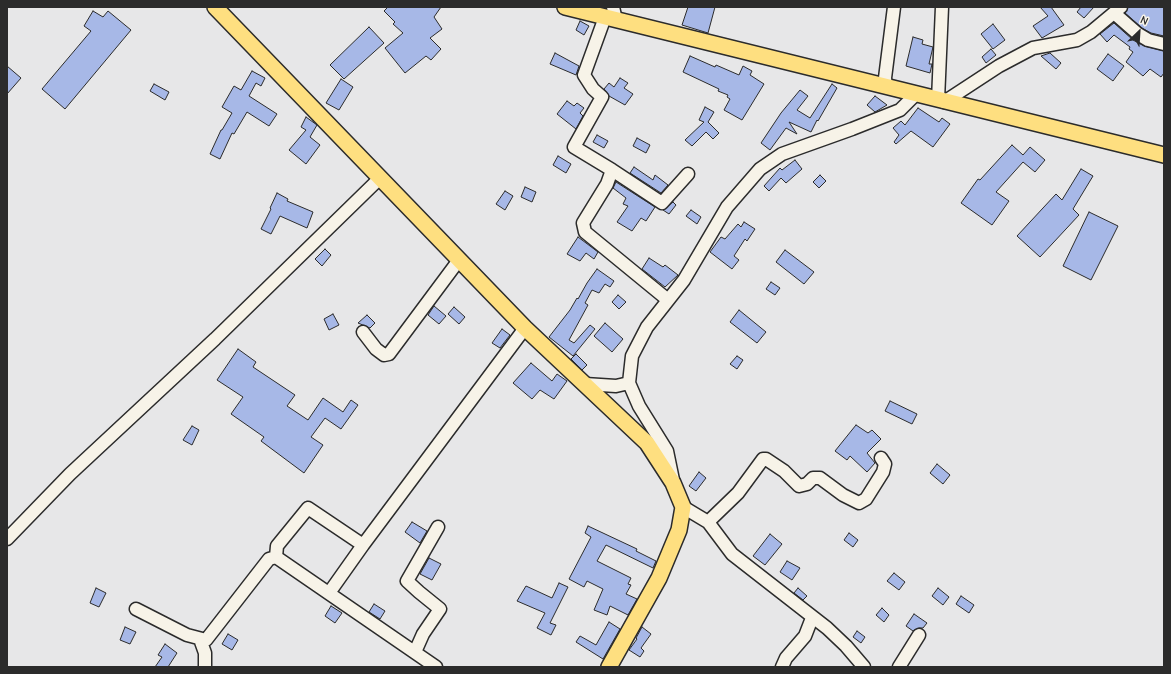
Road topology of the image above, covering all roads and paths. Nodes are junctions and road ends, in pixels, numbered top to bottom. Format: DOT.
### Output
graph roads {
  1 [pos="215,7"];
  2 [pos="565,7"];
  3 [pos="894,7"];
  4 [pos="942,7"];
  5 [pos="1117,10"];
  6 [pos="611,15"];
  7 [pos="1164,44"];
  8 [pos="886,87"];
  9 [pos="916,94"];
  10 [pos="941,101"];
  11 [pos="1164,155"];
  12 [pos="612,170"];
  13 [pos="688,174"];
  14 [pos="380,178"];
  15 [pos="459,260"];
  16 [pos="668,300"];
  17 [pos="525,328"];
  18 [pos="363,332"];
  19 [pos="629,383"];
  20 [pos="585,384"];
  21 [pos="881,458"];
  22 [pos="673,483"];
  23 [pos="683,507"];
  24 [pos="708,522"];
  25 [pos="438,528"];
  26 [pos="7,539"];
  27 [pos="363,544"];
  28 [pos="276,557"];
  29 [pos="329,593"];
  30 [pos="136,609"];
  31 [pos="812,618"];
  32 [pos="919,635"];
  33 [pos="200,639"];
  34 [pos="415,652"];
  35 [pos="205,667"];
  36 [pos="436,667"];
  37 [pos="609,667"];
  38 [pos="782,667"];
  39 [pos="864,667"];
  40 [pos="899,667"];
  1 -- 14 [label="main road"];
  2 -- 6 [label="main road"];
  3 -- 8 [label="street"];
  4 -- 10 [label="street"];
  5 -- 7 [label="street"];
  5 -- 10 [label="street"];
  6 -- 8 [label="main road"];
  6 -- 12 [label="street"];
  8 -- 9 [label="main road"];
  9 -- 10 [label="main road"];
  9 -- 16 [label="street"];
  10 -- 11 [label="main road"];
  12 -- 13 [label="street"];
  12 -- 16 [label="street"];
  14 -- 15 [label="main road"];
  14 -- 26 [label="street"];
  15 -- 17 [label="main road"];
  15 -- 18 [label="street"];
  16 -- 19 [label="street"];
  17 -- 20 [label="main road"];
  17 -- 27 [label="street"];
  19 -- 20 [label="street"];
  19 -- 22 [label="street"];
  20 -- 22 [label="main road"];
  21 -- 24 [label="street"];
  22 -- 23 [label="main road"];
  23 -- 24 [label="street"];
  23 -- 37 [label="main road"];
  24 -- 31 [label="street"];
  25 -- 34 [label="street"];
  27 -- 28 [label="street"];
  27 -- 29 [label="street"];
  28 -- 29 [label="street"];
  28 -- 33 [label="street"];
  29 -- 34 [label="street"];
  30 -- 33 [label="street"];
  31 -- 38 [label="street"];
  31 -- 39 [label="street"];
  32 -- 40 [label="street"];
  33 -- 35 [label="street"];
  34 -- 36 [label="street"];
}
